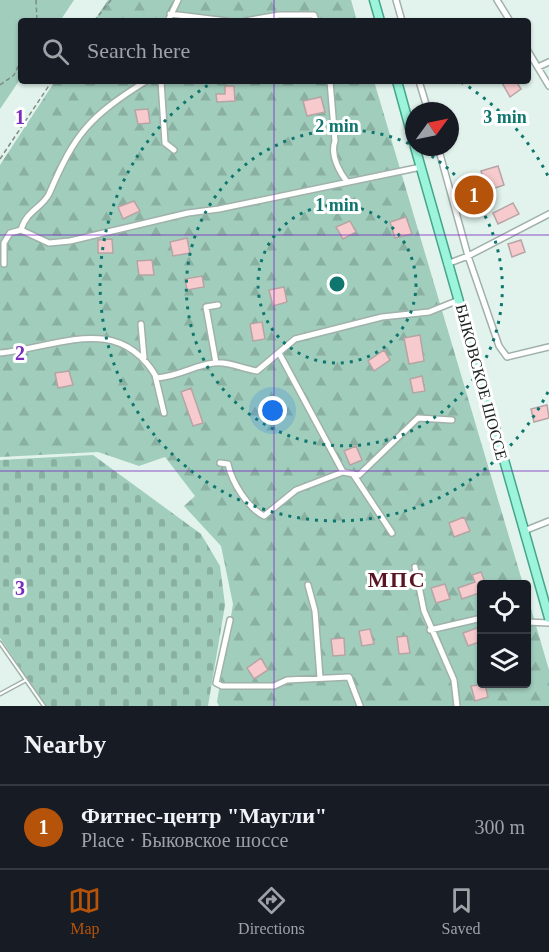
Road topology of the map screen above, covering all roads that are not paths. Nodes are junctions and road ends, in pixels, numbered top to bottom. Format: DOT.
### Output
graph roads {
  1 [pos="178,0"];
  2 [pos="374,0"];
  3 [pos="396,0"];
  4 [pos="497,0"];
  5 [pos="170,14"];
  6 [pos="169,18"];
  7 [pos="203,18"];
  8 [pos="262,18"];
  9 [pos="315,18"];
  10 [pos="379,18"];
  11 [pos="401,18"];
  12 [pos="508,18"];
  13 [pos="531,56"];
  14 [pos="549,62"];
  15 [pos="538,67"];
  16 [pos="141,84"];
  17 [pos="161,84"];
  18 [pos="330,84"];
  19 [pos="398,84"];
  20 [pos="420,84"];
  21 [pos="549,86"];
  22 [pos="425,102"];
  23 [pos="405,110"];
  24 [pos="174,150"];
  25 [pos="418,156"];
  26 [pos="440,156"];
  27 [pos="421,166"];
  28 [pos="347,182"];
  29 [pos="549,214"];
  30 [pos="21,230"];
  31 [pos="468,256"];
  32 [pos="4,264"];
  33 [pos="447,264"];
  34 [pos="460,300"];
  35 [pos="218,305"];
  36 [pos="141,324"];
  37 [pos="549,347"];
  38 [pos="0,353"];
  39 [pos="279,353"];
  40 [pos="144,359"];
  41 [pos="216,363"];
  42 [pos="155,374"];
  43 [pos="164,413"];
  44 [pos="452,420"];
  45 [pos="220,463"];
  46 [pos="343,472"];
  47 [pos="353,474"];
  48 [pos="549,521"];
  49 [pos="524,531"];
  50 [pos="392,533"];
  51 [pos="415,567"];
  52 [pos="308,585"];
  53 [pos="547,604"];
  54 [pos="549,618"];
  55 [pos="477,619"];
  56 [pos="230,620"];
  57 [pos="531,622"];
  58 [pos="549,623"];
  59 [pos="430,630"];
  60 [pos="0,643"];
  61 [pos="320,678"];
  62 [pos="26,680"];
  63 [pos="0,694"];
  64 [pos="44,706"];
  65 [pos="360,706"];
  66 [pos="458,706"];
  1 -- 5 [label="street"];
  2 -- 10 [label="main road"];
  3 -- 11 [label="street"];
  4 -- 12 [label="street"];
  5 -- 6 [label="street"];
  5 -- 7 [label="street"];
  8 -- 9 [label="street"];
  13 -- 15 [label="street"];
  14 -- 15 [label="street"];
  15 -- 21 [label="street"];
  16 -- 30 [label="street"];
  17 -- 24 [label="street"];
  18 -- 28 [label="street"];
  19 -- 23 [label="main road"];
  20 -- 22 [label="street"];
  25 -- 27 [label="main road, БЫКОВСКОЕ ШОССЕ"];
  26 -- 31 [label="street"];
  27 -- 28 [label="street"];
  27 -- 33 [label="main road, БЫКОВСКОЕ ШОССЕ"];
  28 -- 30 [label="street"];
  29 -- 31 [label="street"];
  30 -- 32 [label="street"];
  31 -- 33 [label="street"];
  31 -- 37 [label="street"];
  33 -- 34 [label="main road, БЫКОВСКОЕ ШОССЕ"];
  34 -- 39 [label="street"];
  34 -- 49 [label="main road, БЫКОВСКОЕ ШОССЕ"];
  35 -- 41 [label="street"];
  36 -- 40 [label="street"];
  38 -- 40 [label="street"];
  39 -- 41 [label="street"];
  39 -- 46 [label="street"];
  40 -- 42 [label="street"];
  41 -- 42 [label="street"];
  42 -- 43 [label="street"];
  44 -- 47 [label="street"];
  45 -- 46 [label="street"];
  46 -- 47 [label="street"];
  47 -- 50 [label="street"];
  48 -- 49 [label="street"];
  49 -- 53 [label="main road, БЫКОВСКОЕ ШОССЕ"];
  51 -- 59 [label="street"];
  52 -- 61 [label="street"];
  53 -- 54 [label="main road, БЫКОВСКОЕ ШОССЕ"];
  55 -- 59 [label="street"];
  56 -- 61 [label="street"];
  57 -- 58 [label="street"];
  59 -- 66 [label="street"];
  60 -- 62 [label="lane"];
  61 -- 65 [label="street"];
  62 -- 63 [label="lane"];
  62 -- 64 [label="lane"];
}
